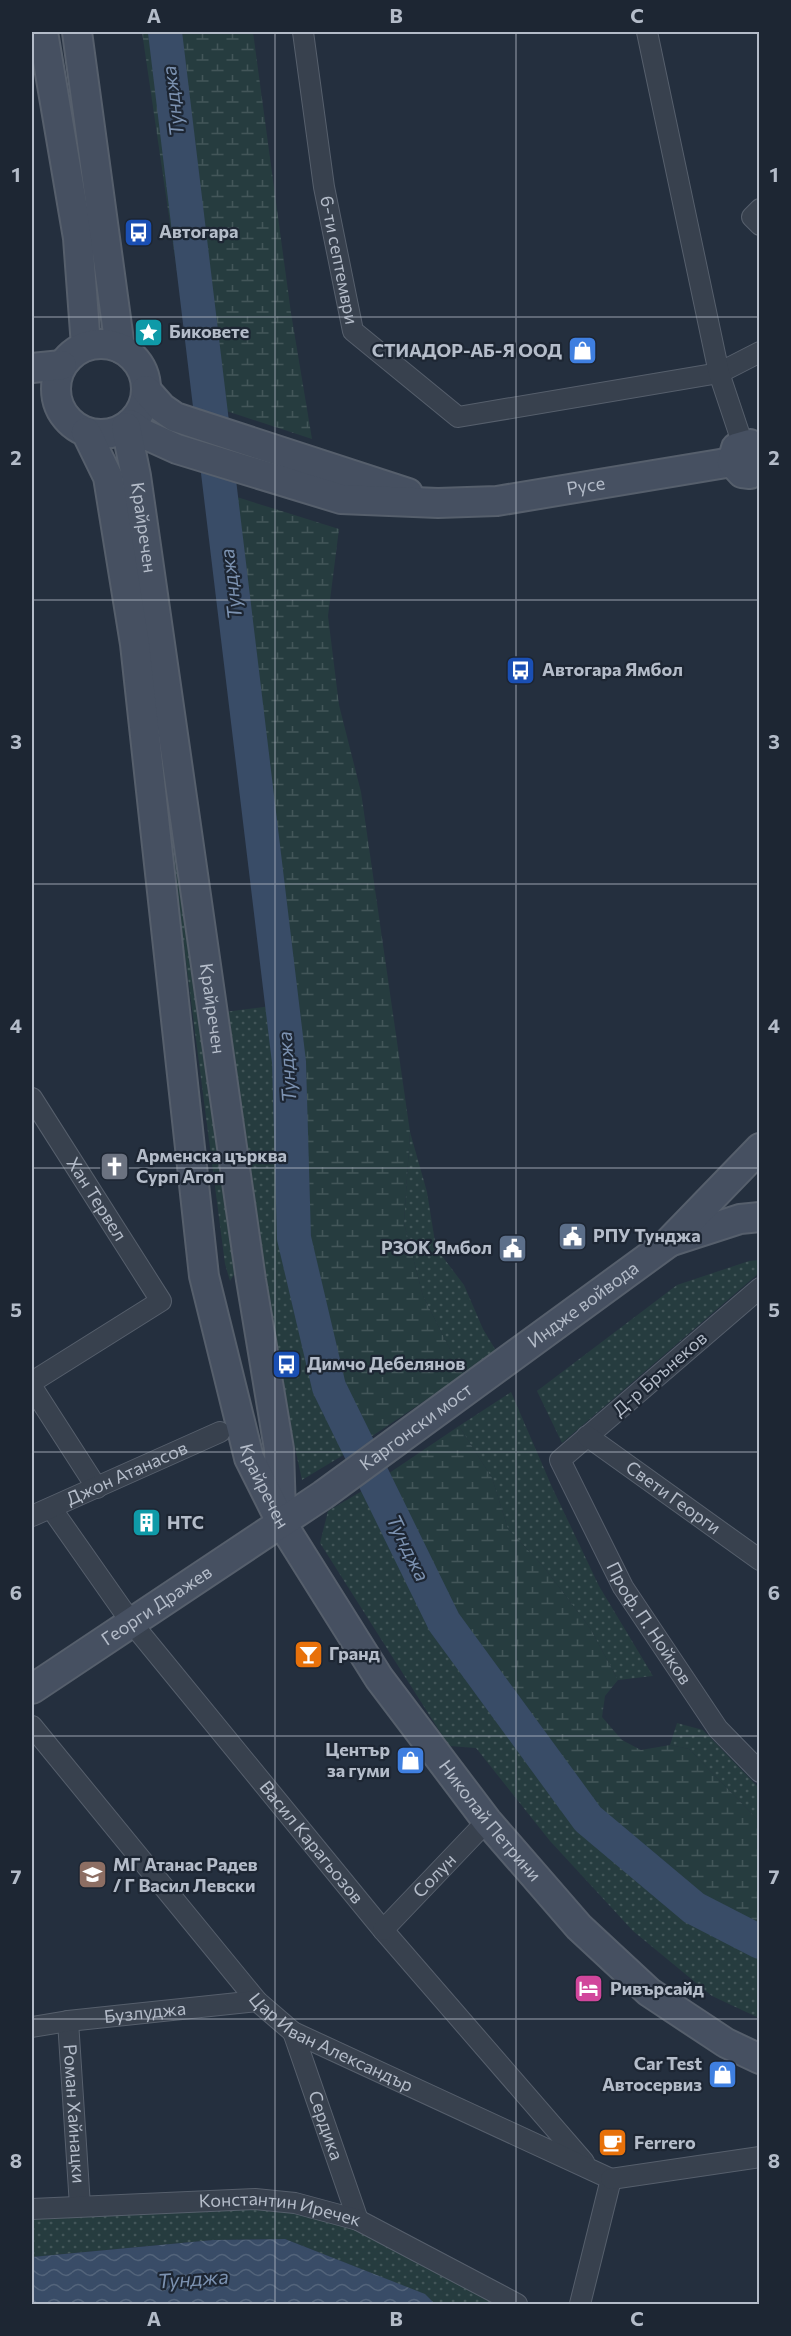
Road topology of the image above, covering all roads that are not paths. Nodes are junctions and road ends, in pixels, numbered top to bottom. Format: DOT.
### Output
graph roads {
  1 [pos="43,32"];
  2 [pos="77,32"];
  3 [pos="303,32"];
  4 [pos="647,32"];
  5 [pos="759,209"];
  6 [pos="759,225"];
  7 [pos="86,346"];
  8 [pos="120,348"];
  9 [pos="759,351"];
  10 [pos="62,365"];
  11 [pos="32,368"];
  12 [pos="720,373"];
  13 [pos="146,390"];
  14 [pos="32,397"];
  15 [pos="59,404"];
  16 [pos="128,425"];
  17 [pos="86,432"];
  18 [pos="176,448"];
  19 [pos="752,461"];
  20 [pos="138,493"];
  21 [pos="438,503"];
  22 [pos="32,1098"];
  23 [pos="759,1148"];
  24 [pos="759,1217"];
  25 [pos="668,1243"];
  26 [pos="759,1288"];
  27 [pos="510,1360"];
  28 [pos="32,1384"];
  29 [pos="220,1432"];
  30 [pos="587,1437"];
  31 [pos="560,1460"];
  32 [pos="97,1488"];
  33 [pos="51,1508"];
  34 [pos="32,1516"];
  35 [pos="281,1522"];
  36 [pos="759,1560"];
  37 [pos="132,1622"];
  38 [pos="32,1689"];
  39 [pos="32,1726"];
  40 [pos="759,1772"];
  41 [pos="487,1821"];
  42 [pos="383,1930"];
  43 [pos="258,2001"];
  44 [pos="68,2021"];
  45 [pos="32,2027"];
  46 [pos="293,2032"];
  47 [pos="759,2060"];
  48 [pos="759,2157"];
  49 [pos="587,2167"];
  50 [pos="611,2179"];
  51 [pos="80,2206"];
  52 [pos="32,2209"];
  53 [pos="358,2220"];
  54 [pos="512,2302"];
  55 [pos="580,2304"];
  1 -- 7 [label="street"];
  2 -- 8 [label="street"];
  3 -- 12 [label="street, 6-ти септември"];
  4 -- 12 [label="street"];
  5 -- 6 [label="street"];
  7 -- 8 [label="street"];
  7 -- 10 [label="street"];
  8 -- 13 [label="street"];
  9 -- 12 [label="street, 6-ти септември"];
  10 -- 11 [label="street"];
  10 -- 15 [label="street"];
  12 -- 19 [label="street"];
  13 -- 16 [label="street"];
  13 -- 21 [label="street"];
  14 -- 15 [label="street"];
  15 -- 17 [label="street"];
  16 -- 17 [label="street"];
  16 -- 18 [label="street"];
  16 -- 20 [label="street, Крайречен"];
  17 -- 35 [label="street, Крайречен"];
  18 -- 20 [label="street"];
  18 -- 21 [label="street, Русе"];
  19 -- 21 [label="street, Русе"];
  20 -- 35 [label="street, Крайречен"];
  22 -- 28 [label="street, Хан Тервел"];
  23 -- 25 [label="street, Индже войвода"];
  24 -- 25 [label="street"];
  25 -- 27 [label="street, Индже войвода"];
  26 -- 30 [label="street, Д-р Брънеков"];
  27 -- 35 [label="street, Каргонски мост"];
  28 -- 32 [label="street"];
  29 -- 32 [label="street, Джон Атанасов"];
  30 -- 31 [label="street, Д-р Брънеков"];
  30 -- 36 [label="street, Свети Георги"];
  31 -- 40 [label="street, Проф. П. Нойков"];
  32 -- 33 [label="street, Джон Атанасов"];
  33 -- 34 [label="street, Джон Атанасов"];
  33 -- 37 [label="street, Васил Карагьозов"];
  35 -- 37 [label="street, Георги Дражев"];
  35 -- 41 [label="street, Николай Петрини"];
  37 -- 38 [label="street, Георги Дражев"];
  37 -- 42 [label="street, Васил Карагьозов"];
  39 -- 43 [label="street, Цар Иван Александър"];
  41 -- 42 [label="street, Солун"];
  41 -- 47 [label="street, Николай Петрини"];
  42 -- 49 [label="street, Васил Карагьозов"];
  43 -- 44 [label="street, Бузлуджа"];
  43 -- 46 [label="street, Цар Иван Александър"];
  44 -- 45 [label="street, Бузлуджа"];
  44 -- 51 [label="street, Роман Хайнацки"];
  46 -- 49 [label="street, Цар Иван Александър"];
  46 -- 53 [label="street, Сердика"];
  48 -- 50 [label="street"];
  49 -- 50 [label="street, Цар Иван Александър"];
  50 -- 55 [label="street"];
  51 -- 52 [label="street, Константин Иречек"];
  51 -- 53 [label="street, Константин Иречек"];
  53 -- 54 [label="street, Константин Иречек"];
}
